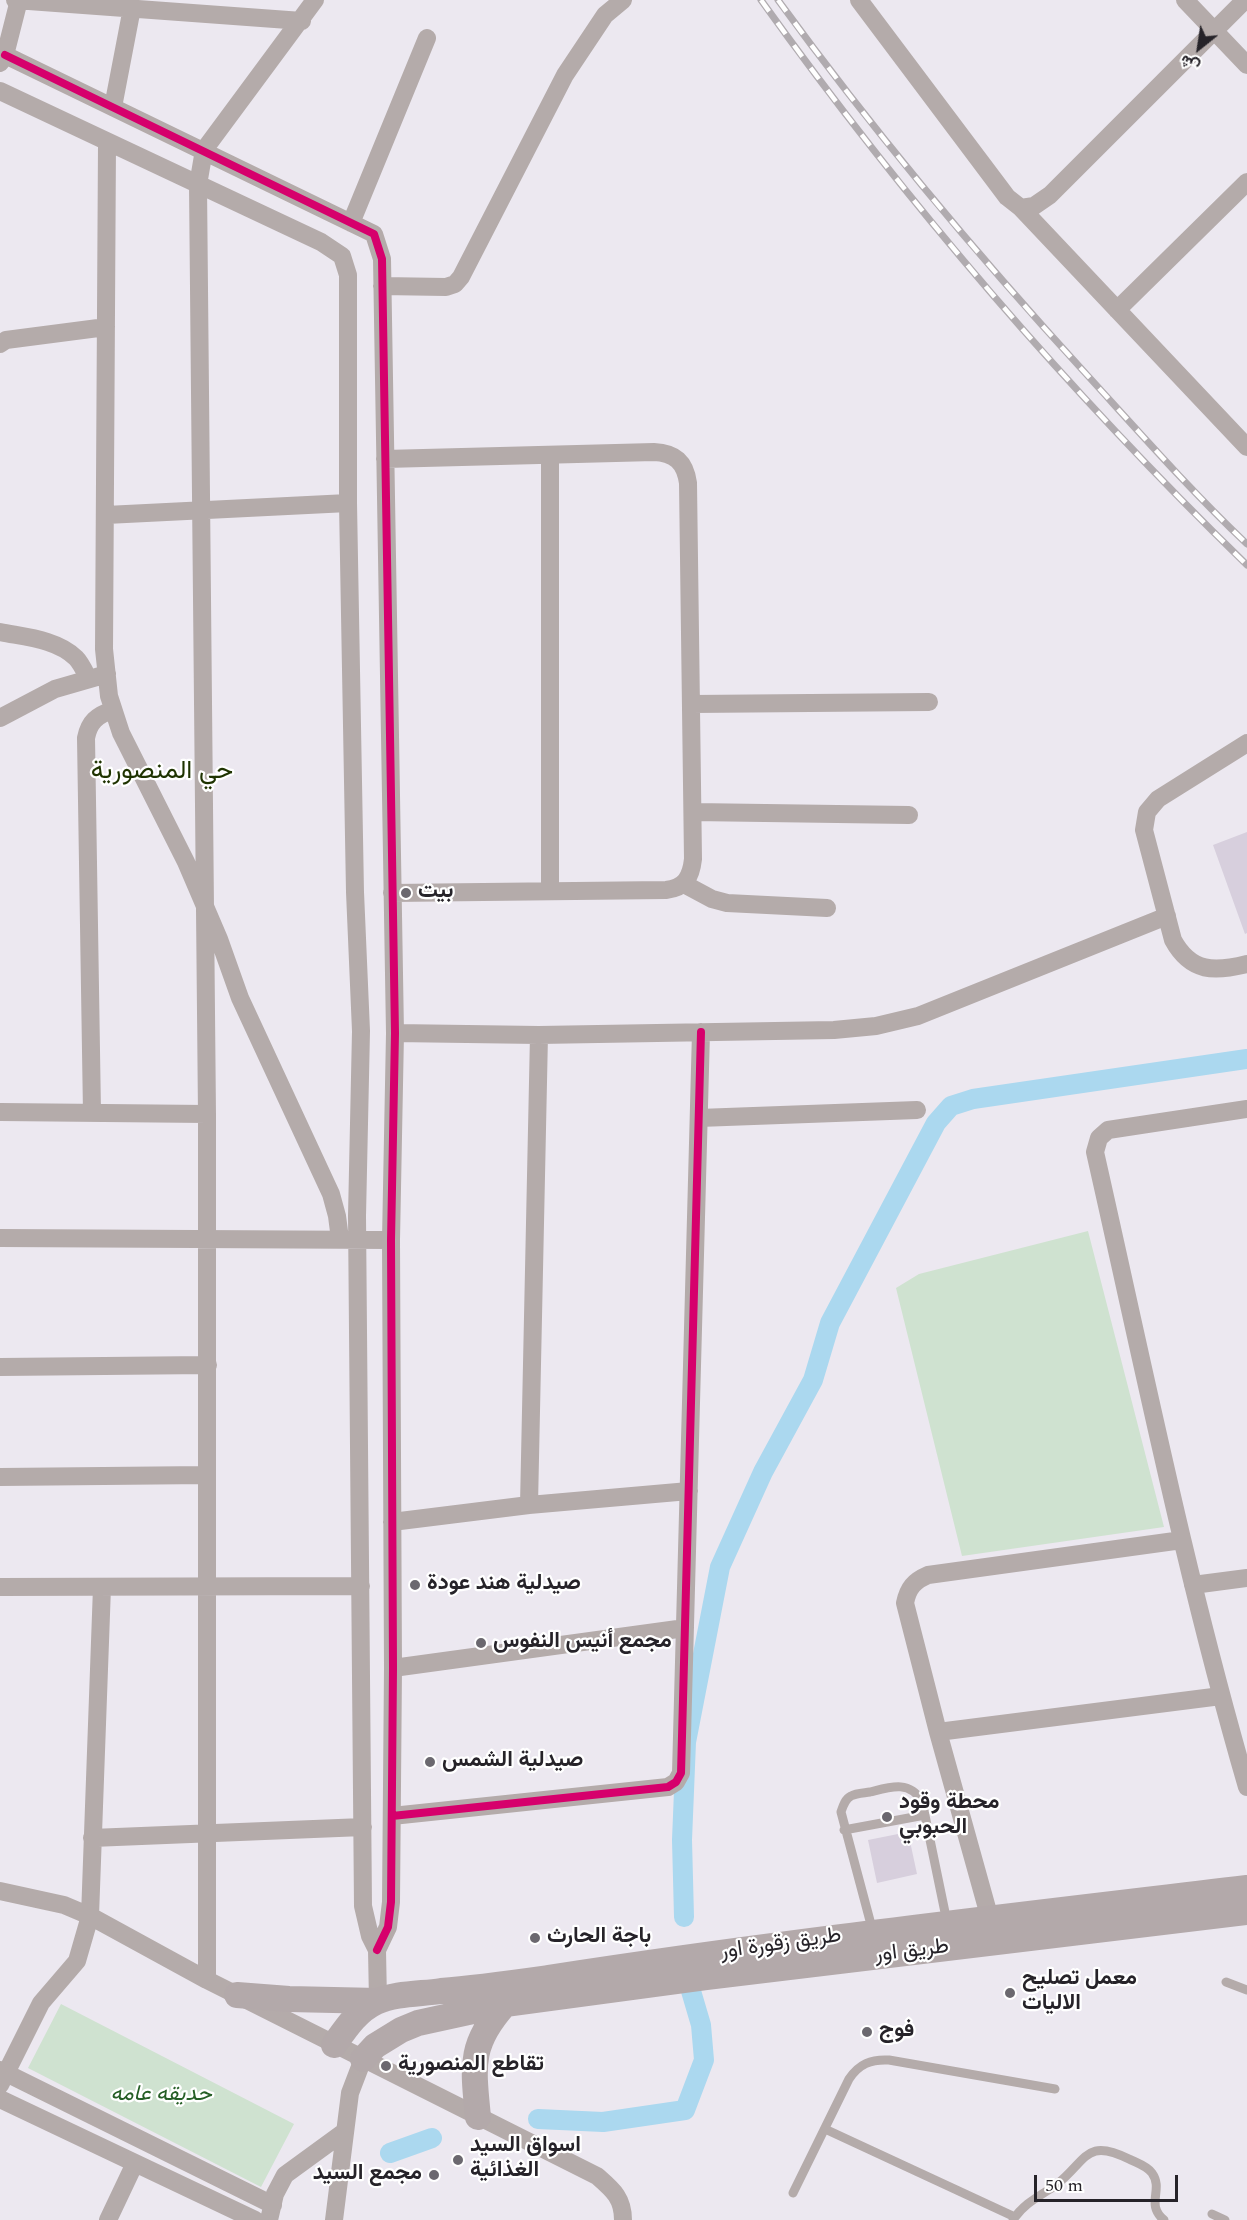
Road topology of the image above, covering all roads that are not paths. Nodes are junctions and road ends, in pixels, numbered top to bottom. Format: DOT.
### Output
graph roads {
  1 [pos="18,0"];
  2 [pos="308,0"];
  3 [pos="315,0"];
  4 [pos="623,0"];
  5 [pos="859,0"];
  6 [pos="1185,0"];
  7 [pos="1247,2"];
  8 [pos="132,8"];
  9 [pos="302,21"];
  10 [pos="1215,30"];
  11 [pos="427,38"];
  12 [pos="2,59"];
  13 [pos="1247,65"];
  14 [pos="0,91"];
  15 [pos="113,107"];
  16 [pos="108,143"];
  17 [pos="204,150"];
  18 [pos="1247,182"];
  19 [pos="198,185"];
  20 [pos="1021,208"];
  21 [pos="351,223"];
  22 [pos="382,286"];
  23 [pos="1117,310"];
  24 [pos="106,327"];
  25 [pos="0,344"];
  26 [pos="1247,447"];
  27 [pos="550,455"];
  28 [pos="386,459"];
  29 [pos="348,503"];
  30 [pos="201,510"];
  31 [pos="106,515"];
  32 [pos="0,632"];
  33 [pos="107,674"];
  34 [pos="88,678"];
  35 [pos="929,702"];
  36 [pos="692,704"];
  37 [pos="113,710"];
  38 [pos="0,718"];
  39 [pos="1247,743"];
  40 [pos="693,812"];
  41 [pos="909,815"];
  42 [pos="684,884"];
  43 [pos="550,891"];
  44 [pos="392,894"];
  45 [pos="204,901"];
  46 [pos="827,908"];
  47 [pos="1167,916"];
  48 [pos="1247,964"];
  49 [pos="701,1032"];
  50 [pos="395,1033"];
  51 [pos="539,1035"];
  52 [pos="917,1110"];
  53 [pos="1247,1110"];
  54 [pos="0,1112"];
  55 [pos="92,1113"];
  56 [pos="207,1114"];
  57 [pos="699,1118"];
  58 [pos="207,1237"];
  59 [pos="0,1238"];
  60 [pos="349,1239"];
  61 [pos="391,1240"];
  62 [pos="208,1365"];
  63 [pos="0,1367"];
  64 [pos="207,1475"];
  65 [pos="0,1477"];
  66 [pos="688,1491"];
  67 [pos="529,1505"];
  68 [pos="392,1522"];
  69 [pos="1182,1540"];
  70 [pos="1247,1578"];
  71 [pos="1193,1585"];
  72 [pos="361,1586"];
  73 [pos="0,1587"];
  74 [pos="102,1587"];
  75 [pos="207,1587"];
  76 [pos="685,1628"];
  77 [pos="393,1668"];
  78 [pos="1221,1696"];
  79 [pos="1238,1724"];
  80 [pos="938,1732"];
  81 [pos="1247,1787"];
  82 [pos="925,1815"];
  83 [pos="392,1816"];
  84 [pos="363,1827"];
  85 [pos="844,1830"];
  86 [pos="207,1833"];
  87 [pos="92,1838"];
  88 [pos="1247,1888"];
  89 [pos="0,1891"];
  90 [pos="1247,1912"];
  91 [pos="90,1916"];
  92 [pos="990,1919"];
  93 [pos="947,1924"];
  94 [pos="873,1933"];
  95 [pos="377,1950"];
  96 [pos="207,1980"];
  97 [pos="1226,1982"];
  98 [pos="1247,1990"];
  99 [pos="505,1994"];
  100 [pos="237,1995"];
  101 [pos="378,2001"];
  102 [pos="334,2045"];
  103 [pos="363,2059"];
  104 [pos="2,2076"];
  105 [pos="1055,2089"];
  106 [pos="0,2099"];
  107 [pos="478,2117"];
  108 [pos="825,2129"];
  109 [pos="344,2132"];
  110 [pos="135,2163"];
  111 [pos="793,2193"];
  112 [pos="271,2212"];
  113 [pos="1212,2214"];
  114 [pos="1014,2219"];
  115 [pos="108,2220"];
  116 [pos="255,2220"];
  117 [pos="334,2220"];
  118 [pos="623,2220"];
  119 [pos="1164,2220"];
  120 [pos="1225,2220"];
  1 -- 8 [label="street"];
  1 -- 12 [label="street"];
  2 -- 9 [label="street"];
  3 -- 9 [label="street"];
  4 -- 22 [label="street"];
  5 -- 20 [label="street"];
  6 -- 10 [label="street"];
  7 -- 10 [label="street"];
  8 -- 9 [label="street"];
  8 -- 15 [label="street"];
  9 -- 17 [label="street"];
  10 -- 13 [label="street"];
  10 -- 20 [label="street"];
  11 -- 21 [label="street"];
  12 -- 15 [label="street"];
  14 -- 16 [label="street"];
  15 -- 17 [label="street"];
  16 -- 19 [label="street"];
  16 -- 24 [label="street"];
  17 -- 19 [label="street"];
  17 -- 21 [label="street"];
  18 -- 23 [label="street"];
  19 -- 29 [label="street"];
  19 -- 30 [label="street"];
  20 -- 23 [label="street"];
  21 -- 22 [label="street"];
  22 -- 28 [label="street"];
  23 -- 26 [label="street"];
  24 -- 25 [label="street"];
  24 -- 31 [label="street"];
  27 -- 28 [label="street"];
  27 -- 36 [label="street"];
  27 -- 43 [label="street"];
  28 -- 44 [label="street"];
  29 -- 30 [label="street"];
  29 -- 60 [label="street"];
  30 -- 31 [label="street"];
  30 -- 45 [label="street"];
  31 -- 33 [label="street"];
  32 -- 34 [label="street"];
  33 -- 34 [label="street"];
  33 -- 37 [label="street"];
  34 -- 38 [label="street"];
  35 -- 36 [label="street"];
  36 -- 40 [label="street"];
  37 -- 45 [label="street"];
  37 -- 55 [label="street"];
  39 -- 47 [label="street"];
  40 -- 41 [label="street"];
  40 -- 42 [label="street"];
  42 -- 43 [label="street"];
  42 -- 46 [label="street"];
  43 -- 44 [label="street"];
  44 -- 50 [label="street"];
  45 -- 56 [label="street"];
  45 -- 60 [label="street"];
  47 -- 48 [label="street"];
  47 -- 49 [label="street"];
  49 -- 51 [label="street"];
  49 -- 57 [label="street"];
  50 -- 51 [label="street"];
  50 -- 61 [label="street"];
  51 -- 67 [label="street"];
  52 -- 57 [label="street"];
  53 -- 69 [label="street"];
  54 -- 55 [label="street"];
  55 -- 56 [label="street"];
  56 -- 58 [label="street"];
  57 -- 66 [label="street"];
  58 -- 59 [label="street"];
  58 -- 60 [label="street"];
  58 -- 62 [label="street"];
  60 -- 61 [label="street"];
  60 -- 72 [label="street"];
  61 -- 68 [label="street"];
  62 -- 63 [label="street"];
  62 -- 64 [label="street"];
  64 -- 65 [label="street"];
  64 -- 75 [label="street"];
  66 -- 67 [label="street"];
  66 -- 76 [label="street"];
  67 -- 68 [label="street"];
  68 -- 77 [label="street"];
  69 -- 71 [label="street"];
  69 -- 80 [label="street"];
  70 -- 71 [label="street"];
  71 -- 78 [label="street"];
  72 -- 75 [label="street"];
  72 -- 84 [label="street"];
  73 -- 74 [label="street"];
  74 -- 75 [label="street"];
  74 -- 87 [label="street"];
  75 -- 86 [label="street"];
  76 -- 77 [label="street"];
  76 -- 83 [label="street"];
  77 -- 83 [label="street"];
  78 -- 79 [label="street"];
  78 -- 80 [label="street"];
  79 -- 81 [label="street"];
  80 -- 92 [label="street"];
  82 -- 85 [label="lane"];
  82 -- 85 [label="lane"];
  82 -- 93 [label="lane"];
  83 -- 95 [label="street"];
  84 -- 86 [label="street"];
  84 -- 95 [label="street"];
  85 -- 94 [label="lane"];
  86 -- 87 [label="street"];
  86 -- 96 [label="street"];
  87 -- 91 [label="street"];
  88 -- 92 [label="main road, طريق زقورة اور"];
  89 -- 91 [label="street"];
  90 -- 99 [label="main road, طريق اور"];
  91 -- 96 [label="street"];
  91 -- 104 [label="street"];
  92 -- 93 [label="main road, طريق زقورة اور"];
  93 -- 94 [label="main road, طريق زقورة اور"];
  94 -- 99 [label="main road, طريق زقورة اور"];
  95 -- 101 [label="street"];
  96 -- 100 [label="street"];
  97 -- 98 [label="lane"];
  99 -- 101 [label="main road, طريق زقورة اور"];
  99 -- 103 [label="main road"];
  99 -- 107 [label="main road"];
  100 -- 101 [label="main road"];
  100 -- 102 [label="street"];
  101 -- 102 [label="main road, طريق زقورة اور"];
  102 -- 103 [label="street"];
  103 -- 107 [label="street"];
  103 -- 109 [label="street"];
  104 -- 112 [label="street"];
  105 -- 108 [label="lane"];
  106 -- 110 [label="street"];
  107 -- 118 [label="street"];
  108 -- 111 [label="lane"];
  108 -- 114 [label="lane"];
  109 -- 112 [label="street"];
  109 -- 117 [label="street"];
  110 -- 115 [label="street"];
  110 -- 116 [label="street"];
  113 -- 120 [label="lane"];
  114 -- 119 [label="lane"];
}
